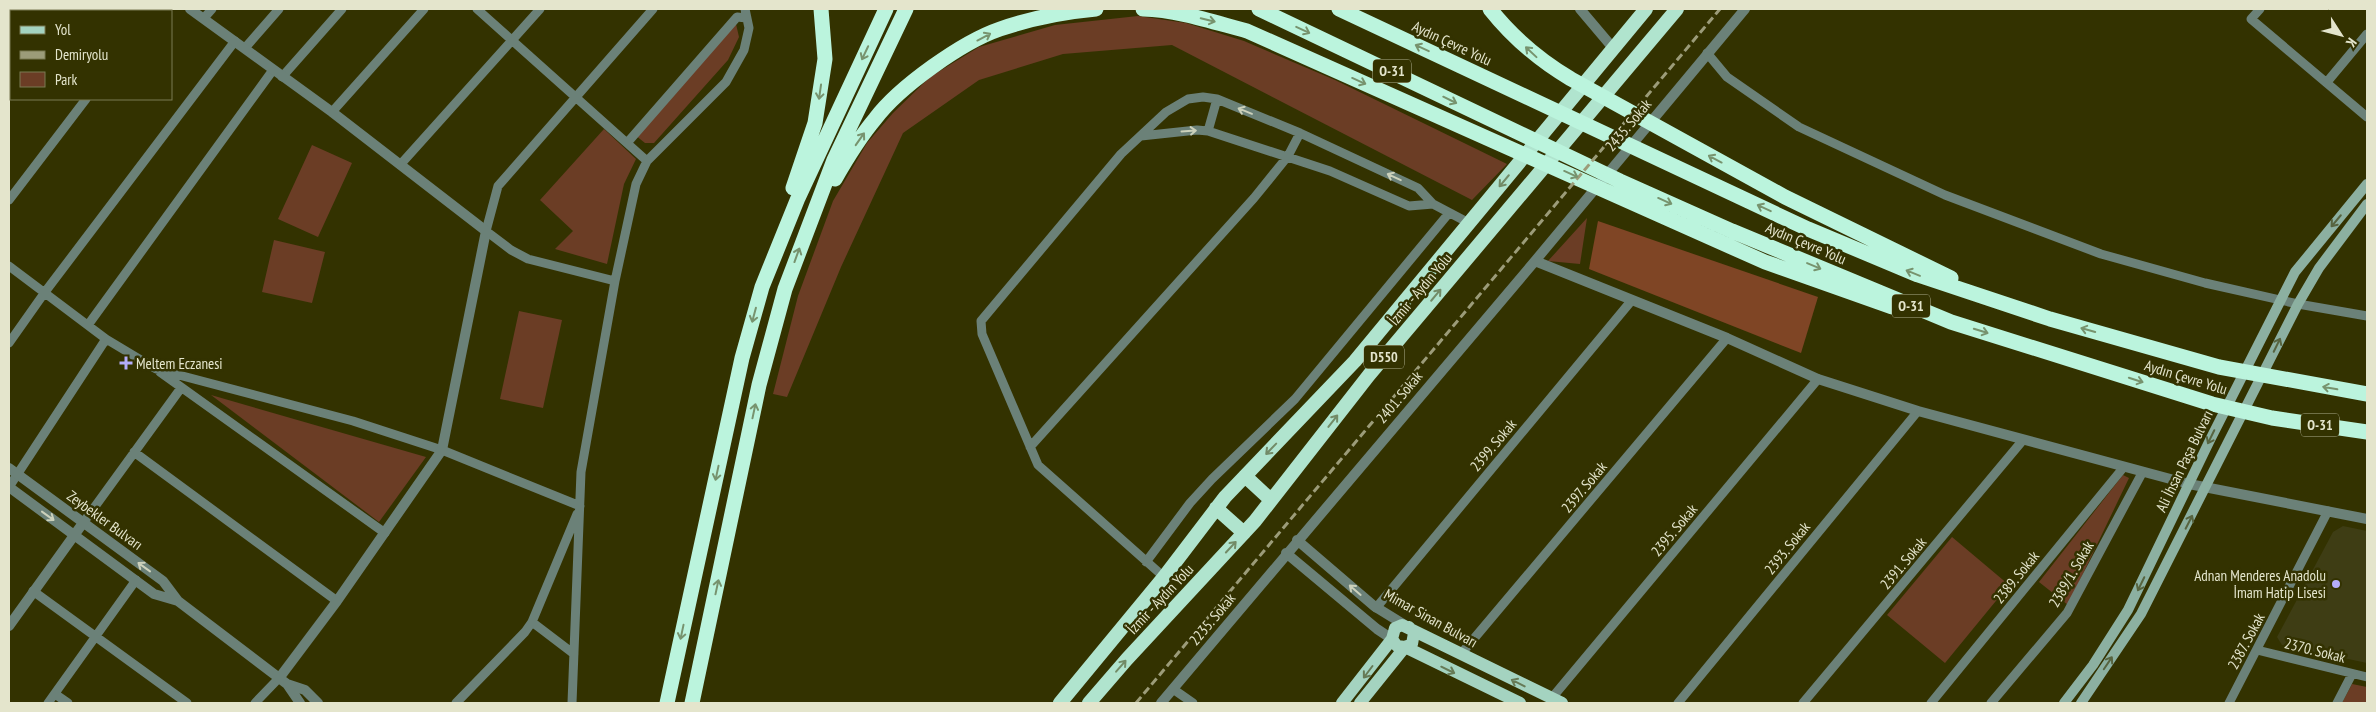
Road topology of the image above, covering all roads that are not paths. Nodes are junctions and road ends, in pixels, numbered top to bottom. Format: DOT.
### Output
graph roads {
  1 [pos="190,9"];
  2 [pos="212,9"];
  3 [pos="279,9"];
  4 [pos="342,9"];
  5 [pos="424,9"];
  6 [pos="477,9"];
  7 [pos="540,9"];
  8 [pos="653,9"];
  9 [pos="821,9"];
  10 [pos="886,9"];
  11 [pos="906,9"];
  12 [pos="1096,9"];
  13 [pos="1143,9"];
  14 [pos="1259,9"];
  15 [pos="1339,9"];
  16 [pos="1490,9"];
  17 [pos="1580,9"];
  18 [pos="1646,9"];
  19 [pos="1677,9"];
  20 [pos="1745,9"];
  21 [pos="2260,9"];
  22 [pos="746,13"];
  23 [pos="204,18"];
  24 [pos="2367,34"];
  25 [pos="511,40"];
  26 [pos="236,41"];
  27 [pos="245,48"];
  28 [pos="1613,48"];
  29 [pos="1707,53"];
  30 [pos="273,70"];
  31 [pos="282,77"];
  32 [pos="2327,82"];
  33 [pos="574,97"];
  34 [pos="1217,99"];
  35 [pos="85,100"];
  36 [pos="332,112"];
  37 [pos="2367,117"];
  38 [pos="1208,131"];
  39 [pos="1300,133"];
  40 [pos="1140,136"];
  41 [pos="626,143"];
  42 [pos="1288,156"];
  43 [pos="647,161"];
  44 [pos="400,165"];
  45 [pos="2367,184"];
  46 [pos="1615,187"];
  47 [pos="9,200"];
  48 [pos="1433,204"];
  49 [pos="2367,204"];
  50 [pos="1449,212"];
  51 [pos="1469,223"];
  52 [pos="808,226"];
  53 [pos="486,231"];
  54 [pos="1535,261"];
  55 [pos="9,266"];
  56 [pos="615,281"];
  57 [pos="762,287"];
  58 [pos="45,292"];
  59 [pos="1632,300"];
  60 [pos="2280,300"];
  61 [pos="2298,304"];
  62 [pos="2009,306"];
  63 [pos="2367,316"];
  64 [pos="88,326"];
  65 [pos="1727,338"];
  66 [pos="106,339"];
  67 [pos="9,343"];
  68 [pos="156,369"];
  69 [pos="1818,379"];
  70 [pos="181,388"];
  71 [pos="2367,394"];
  72 [pos="1918,411"];
  73 [pos="2367,432"];
  74 [pos="2024,440"];
  75 [pos="1030,447"];
  76 [pos="442,450"];
  77 [pos="134,452"];
  78 [pos="2123,468"];
  79 [pos="13,471"];
  80 [pos="2142,473"];
  81 [pos="1244,476"];
  82 [pos="2189,484"];
  83 [pos="9,487"];
  84 [pos="2206,488"];
  85 [pos="1271,500"];
  86 [pos="580,506"];
  87 [pos="1216,508"];
  88 [pos="2328,511"];
  89 [pos="2367,519"];
  90 [pos="83,522"];
  91 [pos="1244,532"];
  92 [pos="385,533"];
  93 [pos="74,535"];
  94 [pos="1298,540"];
  95 [pos="1286,554"];
  96 [pos="1146,562"];
  97 [pos="1164,578"];
  98 [pos="136,580"];
  99 [pos="33,591"];
  100 [pos="178,601"];
  101 [pos="337,602"];
  102 [pos="1376,608"];
  103 [pos="532,622"];
  104 [pos="9,626"];
  105 [pos="1409,627"];
  106 [pos="96,637"];
  107 [pos="1392,639"];
  108 [pos="1405,647"];
  109 [pos="2257,650"];
  110 [pos="574,654"];
  111 [pos="1461,654"];
  112 [pos="2352,674"];
  113 [pos="2367,677"];
  114 [pos="284,680"];
  115 [pos="1173,689"];
  116 [pos="55,694"];
  117 [pos="1554,702"];
  118 [pos="48,703"];
  119 [pos="68,703"];
  120 [pos="187,703"];
  121 [pos="255,703"];
  122 [pos="300,703"];
  123 [pos="318,703"];
  124 [pos="456,703"];
  125 [pos="572,703"];
  126 [pos="667,703"];
  127 [pos="692,703"];
  128 [pos="1060,703"];
  129 [pos="1089,703"];
  130 [pos="1161,703"];
  131 [pos="1193,703"];
  132 [pos="1342,703"];
  133 [pos="1360,703"];
  134 [pos="1520,703"];
  135 [pos="1678,703"];
  136 [pos="1803,703"];
  137 [pos="1931,703"];
  138 [pos="1991,703"];
  139 [pos="2064,703"];
  140 [pos="2081,703"];
  141 [pos="2229,703"];
  142 [pos="2337,703"];
  1 -- 23 [label="street"];
  2 -- 23 [label="street"];
  3 -- 27 [label="street"];
  4 -- 31 [label="street"];
  5 -- 36 [label="street"];
  6 -- 25 [label="street"];
  7 -- 25 [label="street"];
  8 -- 33 [label="street"];
  9 -- 57 [label="highway, one-way"];
  10 -- 57 [label="highway, one-way"];
  11 -- 52 [label="highway"];
  52 -- 12 [label="highway, one-way"];
  13 -- 46 [label="highway, one-way"];
  14 -- 46 [label="highway, Aydın Çevre Yolu / O-31, one-way"];
  62 -- 15 [label="highway, Aydın Çevre Yolu / O-31, one-way"];
  62 -- 16 [label="highway, one-way"];
  17 -- 28 [label="street"];
  18 -- 28 [label="highway, İzmir - Aydın Yolu / D550"];
  85 -- 19 [label="highway, İzmir - Aydın Yolu / D550, one-way"];
  20 -- 29 [label="street, 2435. Sokak"];
  21 -- 32 [label="street"];
  22 -- 41 [label="street"];
  22 -- 43 [label="street"];
  23 -- 26 [label="street"];
  24 -- 32 [label="street"];
  25 -- 33 [label="street"];
  25 -- 44 [label="street"];
  26 -- 27 [label="street"];
  26 -- 58 [label="street"];
  27 -- 30 [label="street"];
  28 -- 51 [label="highway, İzmir - Aydın Yolu / D550, one-way"];
  29 -- 54 [label="street, 2435. Sokak"];
  29 -- 60 [label="street"];
  30 -- 31 [label="street"];
  30 -- 64 [label="street"];
  31 -- 36 [label="street"];
  32 -- 37 [label="street"];
  33 -- 41 [label="street"];
  33 -- 53 [label="street"];
  34 -- 38 [label="street"];
  39 -- 34 [label="street, one-way"];
  34 -- 40 [label="street"];
  35 -- 47 [label="street"];
  36 -- 44 [label="street"];
  40 -- 38 [label="street, one-way"];
  38 -- 42 [label="street"];
  39 -- 42 [label="street"];
  48 -- 39 [label="street, one-way"];
  40 -- 75 [label="street"];
  41 -- 43 [label="street"];
  42 -- 48 [label="street"];
  42 -- 75 [label="street"];
  43 -- 56 [label="street"];
  44 -- 53 [label="street"];
  45 -- 60 [label="main road, Ali İhsan Paşa Bulvarı, one-way"];
  46 -- 73 [label="highway, Aydın Çevre Yolu / O-31, one-way"];
  48 -- 50 [label="street"];
  49 -- 61 [label="main road, Ali İhsan Paşa Bulvarı"];
  50 -- 51 [label="street"];
  50 -- 96 [label="street"];
  51 -- 81 [label="highway, İzmir - Aydın Yolu / D550, one-way"];
  127 -- 52 [label="highway, one-way"];
  53 -- 56 [label="street"];
  53 -- 76 [label="street"];
  54 -- 59 [label="street"];
  54 -- 94 [label="street, 2401. Sokak"];
  55 -- 58 [label="street"];
  56 -- 86 [label="street"];
  57 -- 126 [label="highway, one-way"];
  58 -- 64 [label="street"];
  58 -- 67 [label="street"];
  59 -- 65 [label="street"];
  59 -- 102 [label="street, 2399. Sokak"];
  60 -- 61 [label="street"];
  60 -- 82 [label="main road, Ali İhsan Paşa Bulvarı, one-way"];
  61 -- 63 [label="street"];
  84 -- 61 [label="main road, Ali İhsan Paşa Bulvarı, one-way"];
  71 -- 62 [label="highway, Aydın Çevre Yolu / O-31, one-way"];
  64 -- 66 [label="street"];
  65 -- 69 [label="street"];
  65 -- 111 [label="street, 2397. Sokak"];
  66 -- 68 [label="street"];
  66 -- 79 [label="street"];
  68 -- 70 [label="street"];
  68 -- 76 [label="street"];
  69 -- 72 [label="street"];
  69 -- 117 [label="street, 2395. Sokak"];
  70 -- 77 [label="street"];
  70 -- 92 [label="street"];
  72 -- 74 [label="street"];
  72 -- 135 [label="street, 2393. Sokak"];
  74 -- 78 [label="street"];
  74 -- 136 [label="street, 2391. Sokak"];
  75 -- 96 [label="street"];
  76 -- 86 [label="street"];
  76 -- 92 [label="street"];
  77 -- 90 [label="street"];
  77 -- 101 [label="street"];
  78 -- 80 [label="street"];
  78 -- 137 [label="street, 2389. Sokak"];
  79 -- 83 [label="street"];
  79 -- 90 [label="street, Zeybekler Bulvarı"];
  80 -- 82 [label="street"];
  80 -- 138 [label="street, 2389/1. Sokak"];
  81 -- 85 [label="highway"];
  81 -- 87 [label="highway, İzmir - Aydın Yolu / D550"];
  82 -- 84 [label="street"];
  82 -- 139 [label="main road, Ali İhsan Paşa Bulvarı, one-way"];
  83 -- 93 [label="street, Zeybekler Bulvarı, one-way"];
  84 -- 88 [label="street"];
  140 -- 84 [label="main road, Ali İhsan Paşa Bulvarı, one-way"];
  85 -- 91 [label="highway, İzmir - Aydın Yolu / D550"];
  86 -- 103 [label="street"];
  86 -- 110 [label="street"];
  87 -- 91 [label="highway"];
  87 -- 97 [label="highway, İzmir - Aydın Yolu / D550"];
  88 -- 89 [label="street"];
  88 -- 109 [label="street, 2387. Sokak"];
  90 -- 93 [label="street"];
  100 -- 90 [label="street, Zeybekler Bulvarı, one-way"];
  129 -- 91 [label="highway, İzmir - Aydın Yolu / D550, one-way"];
  92 -- 101 [label="street"];
  93 -- 98 [label="street, Zeybekler Bulvarı"];
  93 -- 99 [label="street"];
  94 -- 95 [label="street, 2401. Sokak"];
  102 -- 94 [label="street, Mimar Sinan Bulvarı, one-way"];
  95 -- 107 [label="street"];
  95 -- 115 [label="street, 2235. Sokak"];
  96 -- 97 [label="street"];
  97 -- 128 [label="highway, İzmir - Aydın Yolu / D550"];
  98 -- 100 [label="street, Zeybekler Bulvarı"];
  98 -- 106 [label="street"];
  99 -- 104 [label="street"];
  99 -- 106 [label="street"];
  100 -- 114 [label="street, Zeybekler Bulvarı"];
  101 -- 114 [label="street"];
  102 -- 105 [label="street, Mimar Sinan Bulvarı"];
  103 -- 110 [label="street"];
  103 -- 124 [label="street"];
  105 -- 107 [label="main road"];
  105 -- 108 [label="main road"];
  105 -- 111 [label="main road, Mimar Sinan Bulvarı"];
  106 -- 116 [label="street"];
  106 -- 120 [label="street"];
  107 -- 108 [label="main road"];
  107 -- 132 [label="main road, one-way"];
  108 -- 133 [label="main road"];
  108 -- 134 [label="main road, one-way"];
  109 -- 112 [label="street, 2370. Sokak"];
  109 -- 141 [label="street, 2387. Sokak"];
  110 -- 125 [label="street"];
  117 -- 111 [label="main road, Mimar Sinan Bulvarı, one-way"];
  112 -- 113 [label="street, 2370. Sokak"];
  112 -- 142 [label="street"];
  114 -- 121 [label="street"];
  114 -- 122 [label="street, Zeybekler Bulvarı"];
  114 -- 123 [label="street, Zeybekler Bulvarı"];
  115 -- 130 [label="street, 2235. Sokak"];
  115 -- 131 [label="street"];
  116 -- 118 [label="street"];
  116 -- 119 [label="street"];
}
